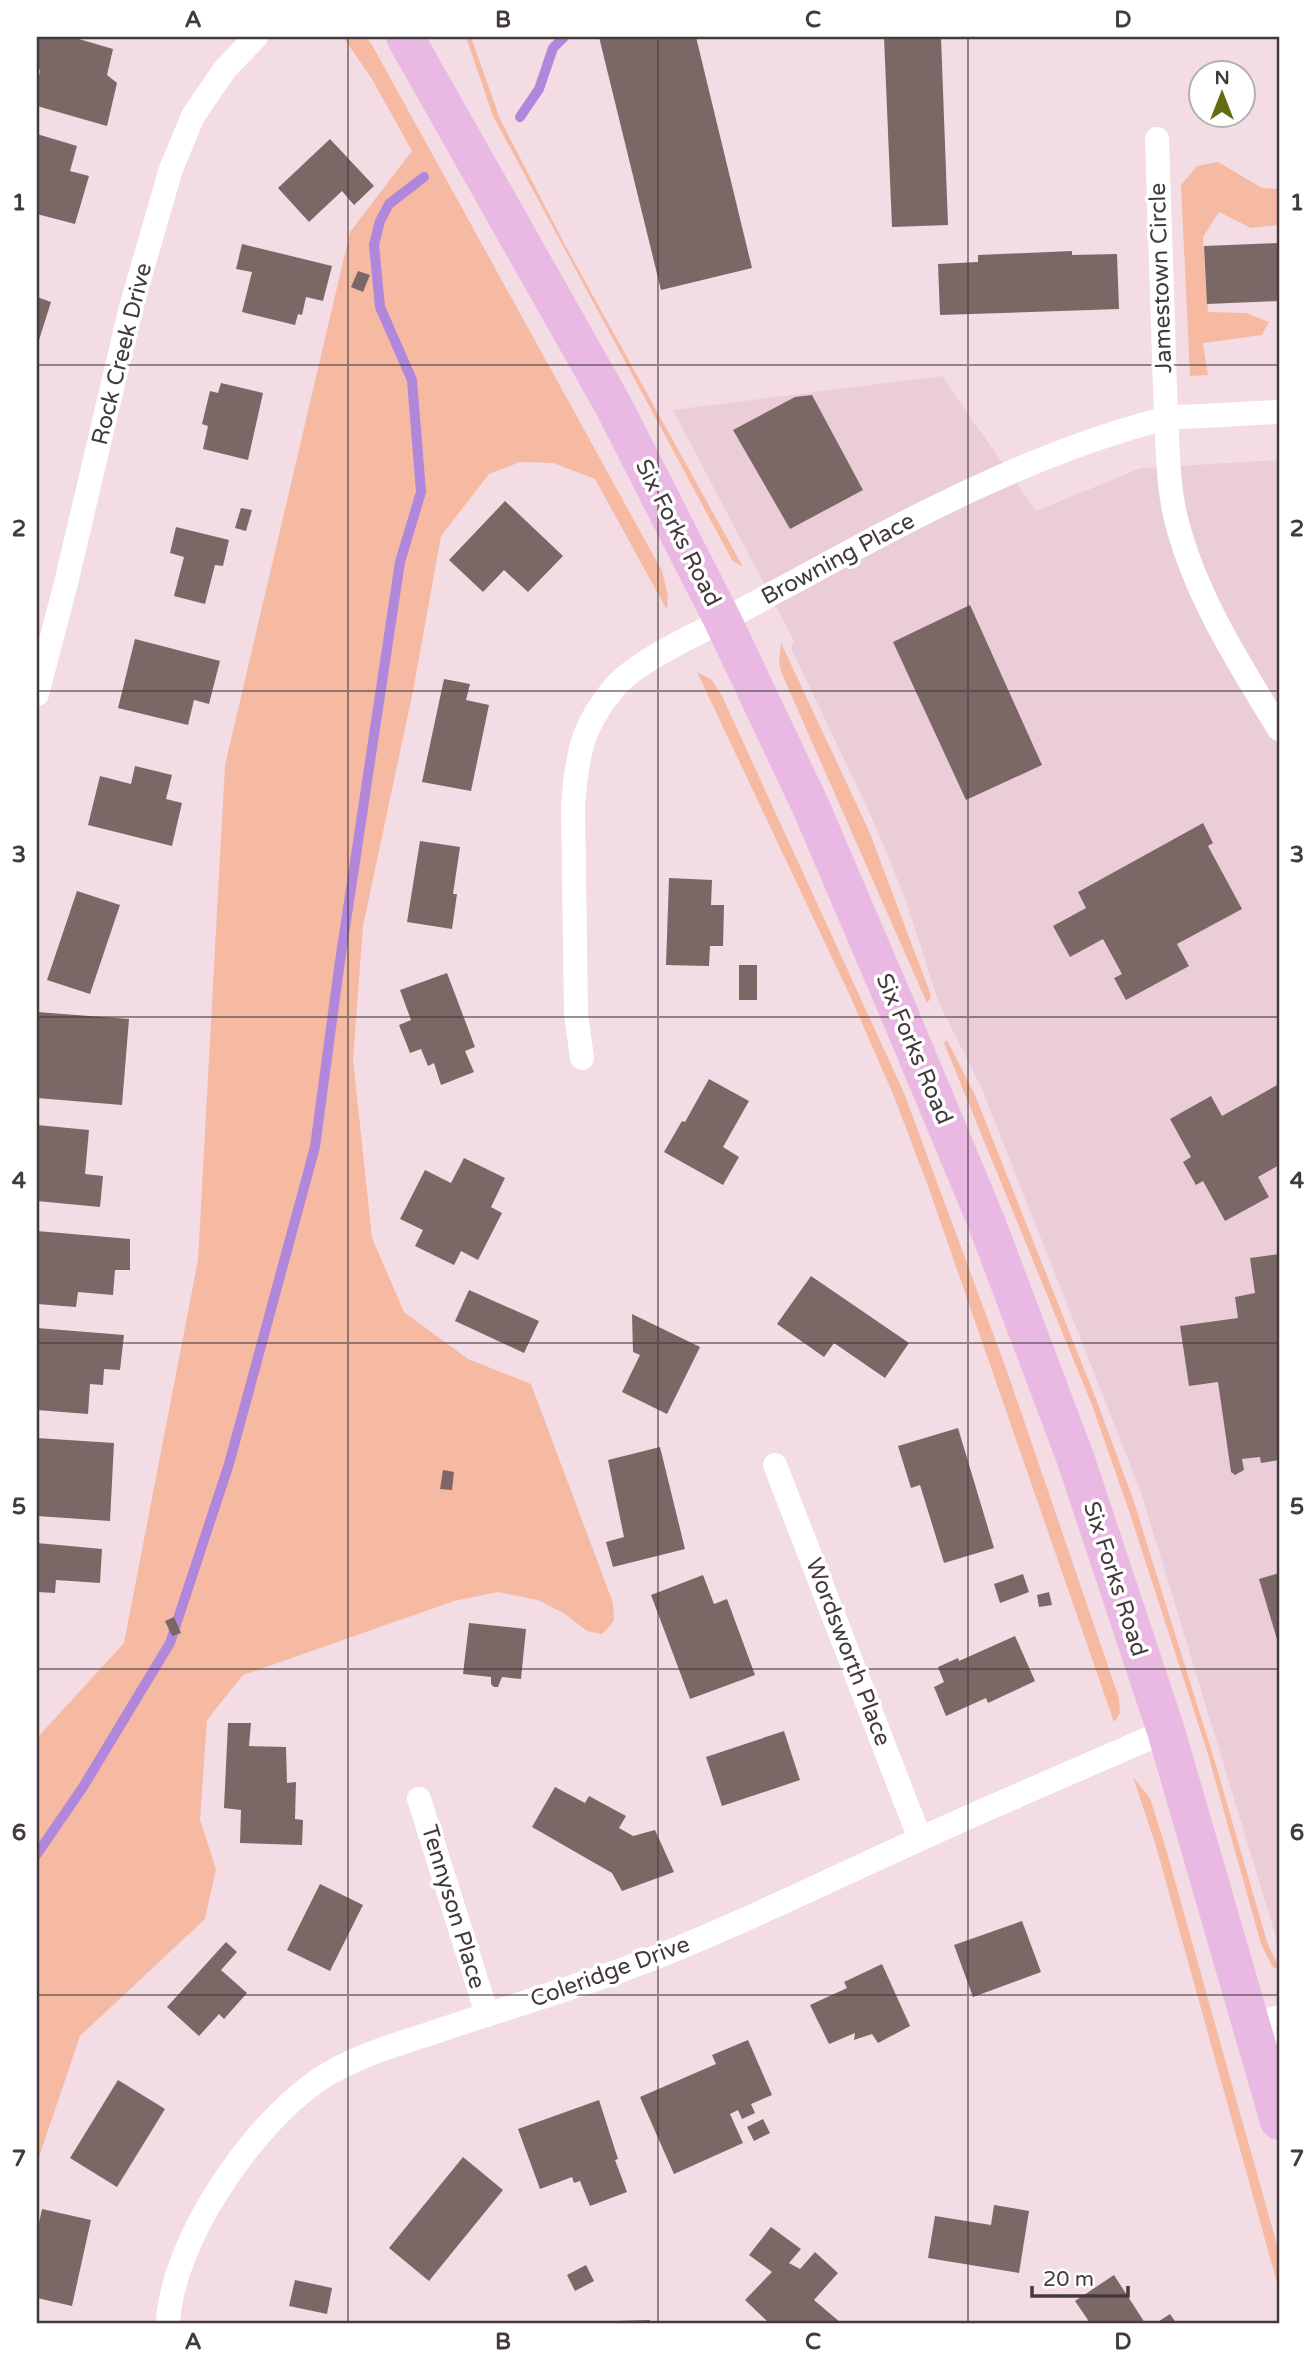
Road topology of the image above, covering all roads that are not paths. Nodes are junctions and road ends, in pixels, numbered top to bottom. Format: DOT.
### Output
graph roads {
  1 [pos="256,37"];
  2 [pos="405,37"];
  3 [pos="1157,139"];
  4 [pos="1279,412"];
  5 [pos="1166,418"];
  6 [pos="723,621"];
  7 [pos="37,694"];
  8 [pos="1279,729"];
  9 [pos="582,1058"];
  10 [pos="775,1465"];
  11 [pos="1166,1731"];
  12 [pos="419,1799"];
  13 [pos="920,1839"];
  14 [pos="487,2014"];
  15 [pos="1266,2028"];
  16 [pos="1279,2121"];
  17 [pos="168,2323"];
  1 -- 7 [label="street, Rock Creek Drive"];
  2 -- 6 [label="main road, Six Forks Road"];
  3 -- 5 [label="street, Jamestown Circle"];
  4 -- 5 [label="street, Browning Place"];
  5 -- 6 [label="street, Browning Place"];
  5 -- 8 [label="street, Jamestown Circle"];
  6 -- 9 [label="street, Browning Place"];
  6 -- 11 [label="main road, Six Forks Road"];
  10 -- 13 [label="street, Wordsworth Place"];
  11 -- 13 [label="street, Coleridge Drive"];
  11 -- 15 [label="main road, Six Forks Road"];
  12 -- 14 [label="street, Tennyson Place"];
  13 -- 14 [label="street, Coleridge Drive"];
  14 -- 17 [label="street, Coleridge Drive"];
  15 -- 16 [label="main road, Six Forks Road"];
}
